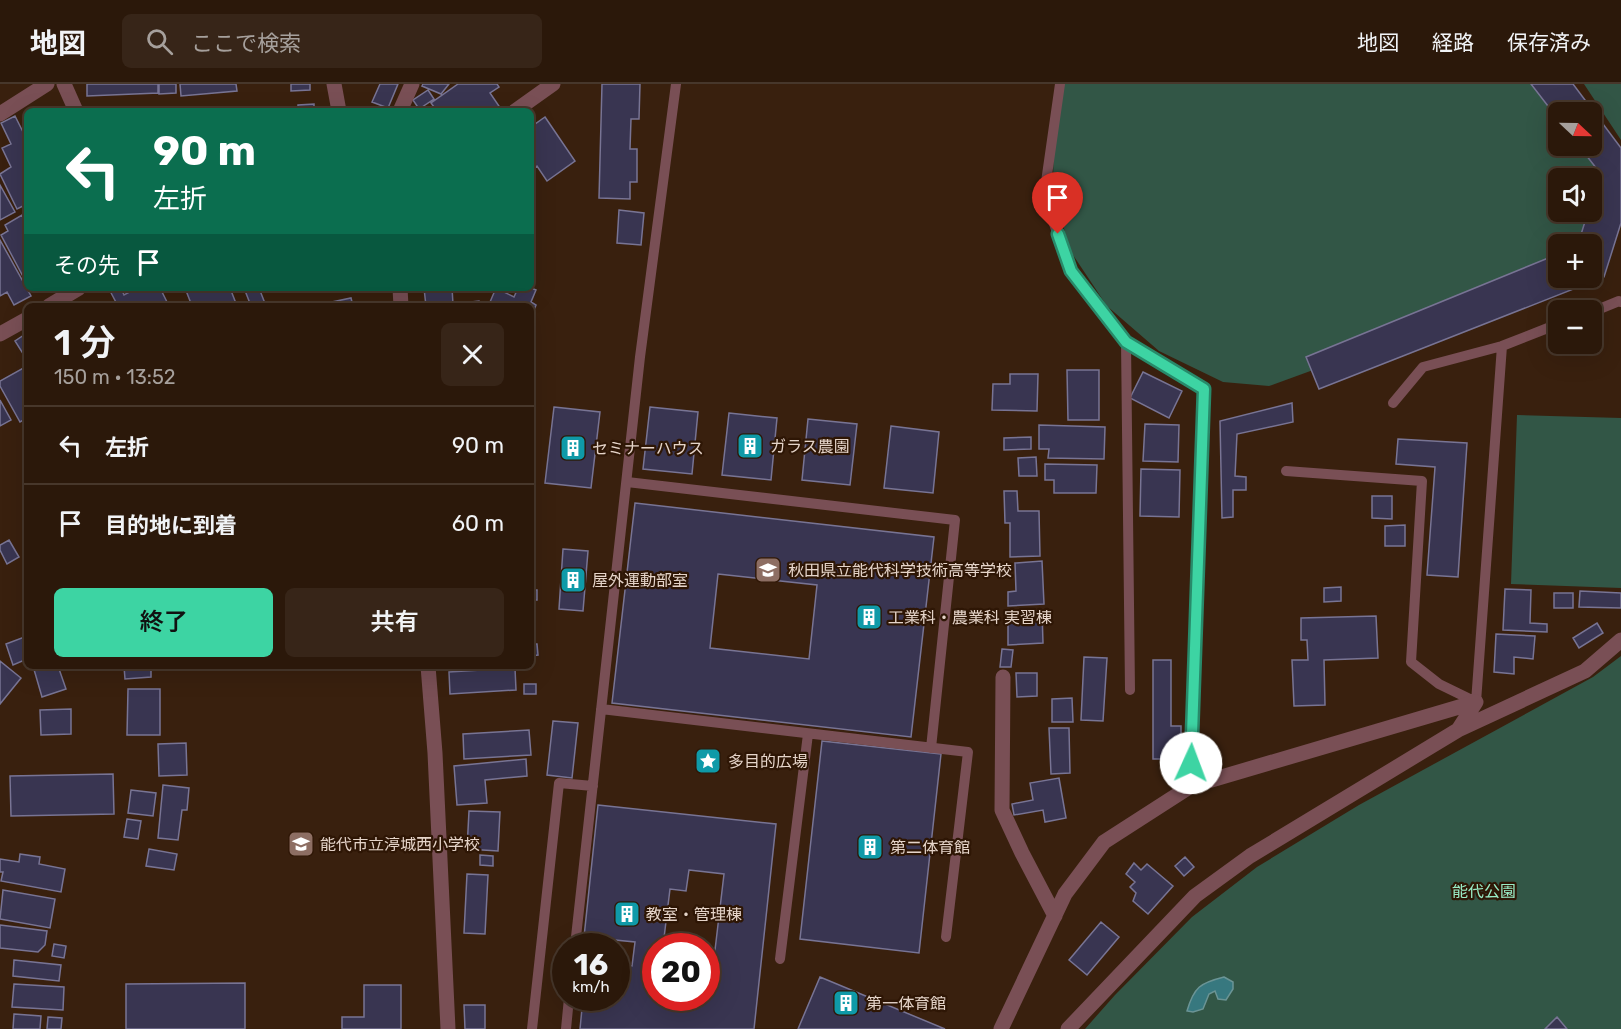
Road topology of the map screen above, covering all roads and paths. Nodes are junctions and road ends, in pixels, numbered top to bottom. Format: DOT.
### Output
graph roads {
  1 [pos="47,84"];
  2 [pos="64,84"];
  3 [pos="334,84"];
  4 [pos="412,84"];
  5 [pos="553,84"];
  6 [pos="676,84"];
  7 [pos="1060,84"];
  8 [pos="75,108"];
  9 [pos="338,108"];
  10 [pos="401,108"];
  11 [pos="519,108"];
  12 [pos="0,114"];
  13 [pos="74,291"];
  14 [pos="1621,302"];
  15 [pos="54,303"];
  16 [pos="1602,309"];
  17 [pos="24,321"];
  18 [pos="1548,328"];
  19 [pos="0,334"];
  20 [pos="1126,342"];
  21 [pos="1502,346"];
  22 [pos="1393,403"];
  23 [pos="1286,471"];
  24 [pos="627,482"];
  25 [pos="1621,640"];
  26 [pos="428,669"];
  27 [pos="1003,677"];
  28 [pos="1130,690"];
  29 [pos="1476,702"];
  30 [pos="601,709"];
  31 [pos="1458,730"];
  32 [pos="807,734"];
  33 [pos="931,748"];
  34 [pos="593,786"];
  35 [pos="1191,786"];
  36 [pos="1055,916"];
  37 [pos="576,933"];
  38 [pos="946,937"];
  39 [pos="780,959"];
  40 [pos="568,1011"];
  41 [pos="448,1029"];
  42 [pos="532,1029"];
  43 [pos="566,1029"];
  44 [pos="1001,1029"];
  45 [pos="1068,1029"];
  1 -- 12 [label="street"];
  2 -- 8 [label="street"];
  3 -- 9 [label="street"];
  4 -- 10 [label="street"];
  5 -- 11 [label="street"];
  6 -- 24 [label="lane"];
  7 -- 20 [label="lane"];
  13 -- 15 [label="street"];
  14 -- 16 [label="lane"];
  17 -- 19 [label="street"];
  18 -- 21 [label="lane"];
  20 -- 28 [label="lane"];
  20 -- 35 [label="lane"];
  21 -- 22 [label="lane"];
  21 -- 29 [label="lane"];
  23 -- 29 [label="lane"];
  24 -- 30 [label="lane"];
  24 -- 33 [label="lane"];
  25 -- 31 [label="street"];
  26 -- 41 [label="street"];
  27 -- 36 [label="street"];
  29 -- 31 [label="street"];
  29 -- 35 [label="street"];
  30 -- 32 [label="lane"];
  30 -- 34 [label="lane"];
  31 -- 45 [label="street"];
  32 -- 33 [label="lane"];
  32 -- 39 [label="lane"];
  33 -- 38 [label="lane"];
  34 -- 37 [label="lane"];
  34 -- 42 [label="lane"];
  35 -- 36 [label="street"];
  36 -- 44 [label="street"];
  40 -- 43 [label="lane"];
}
